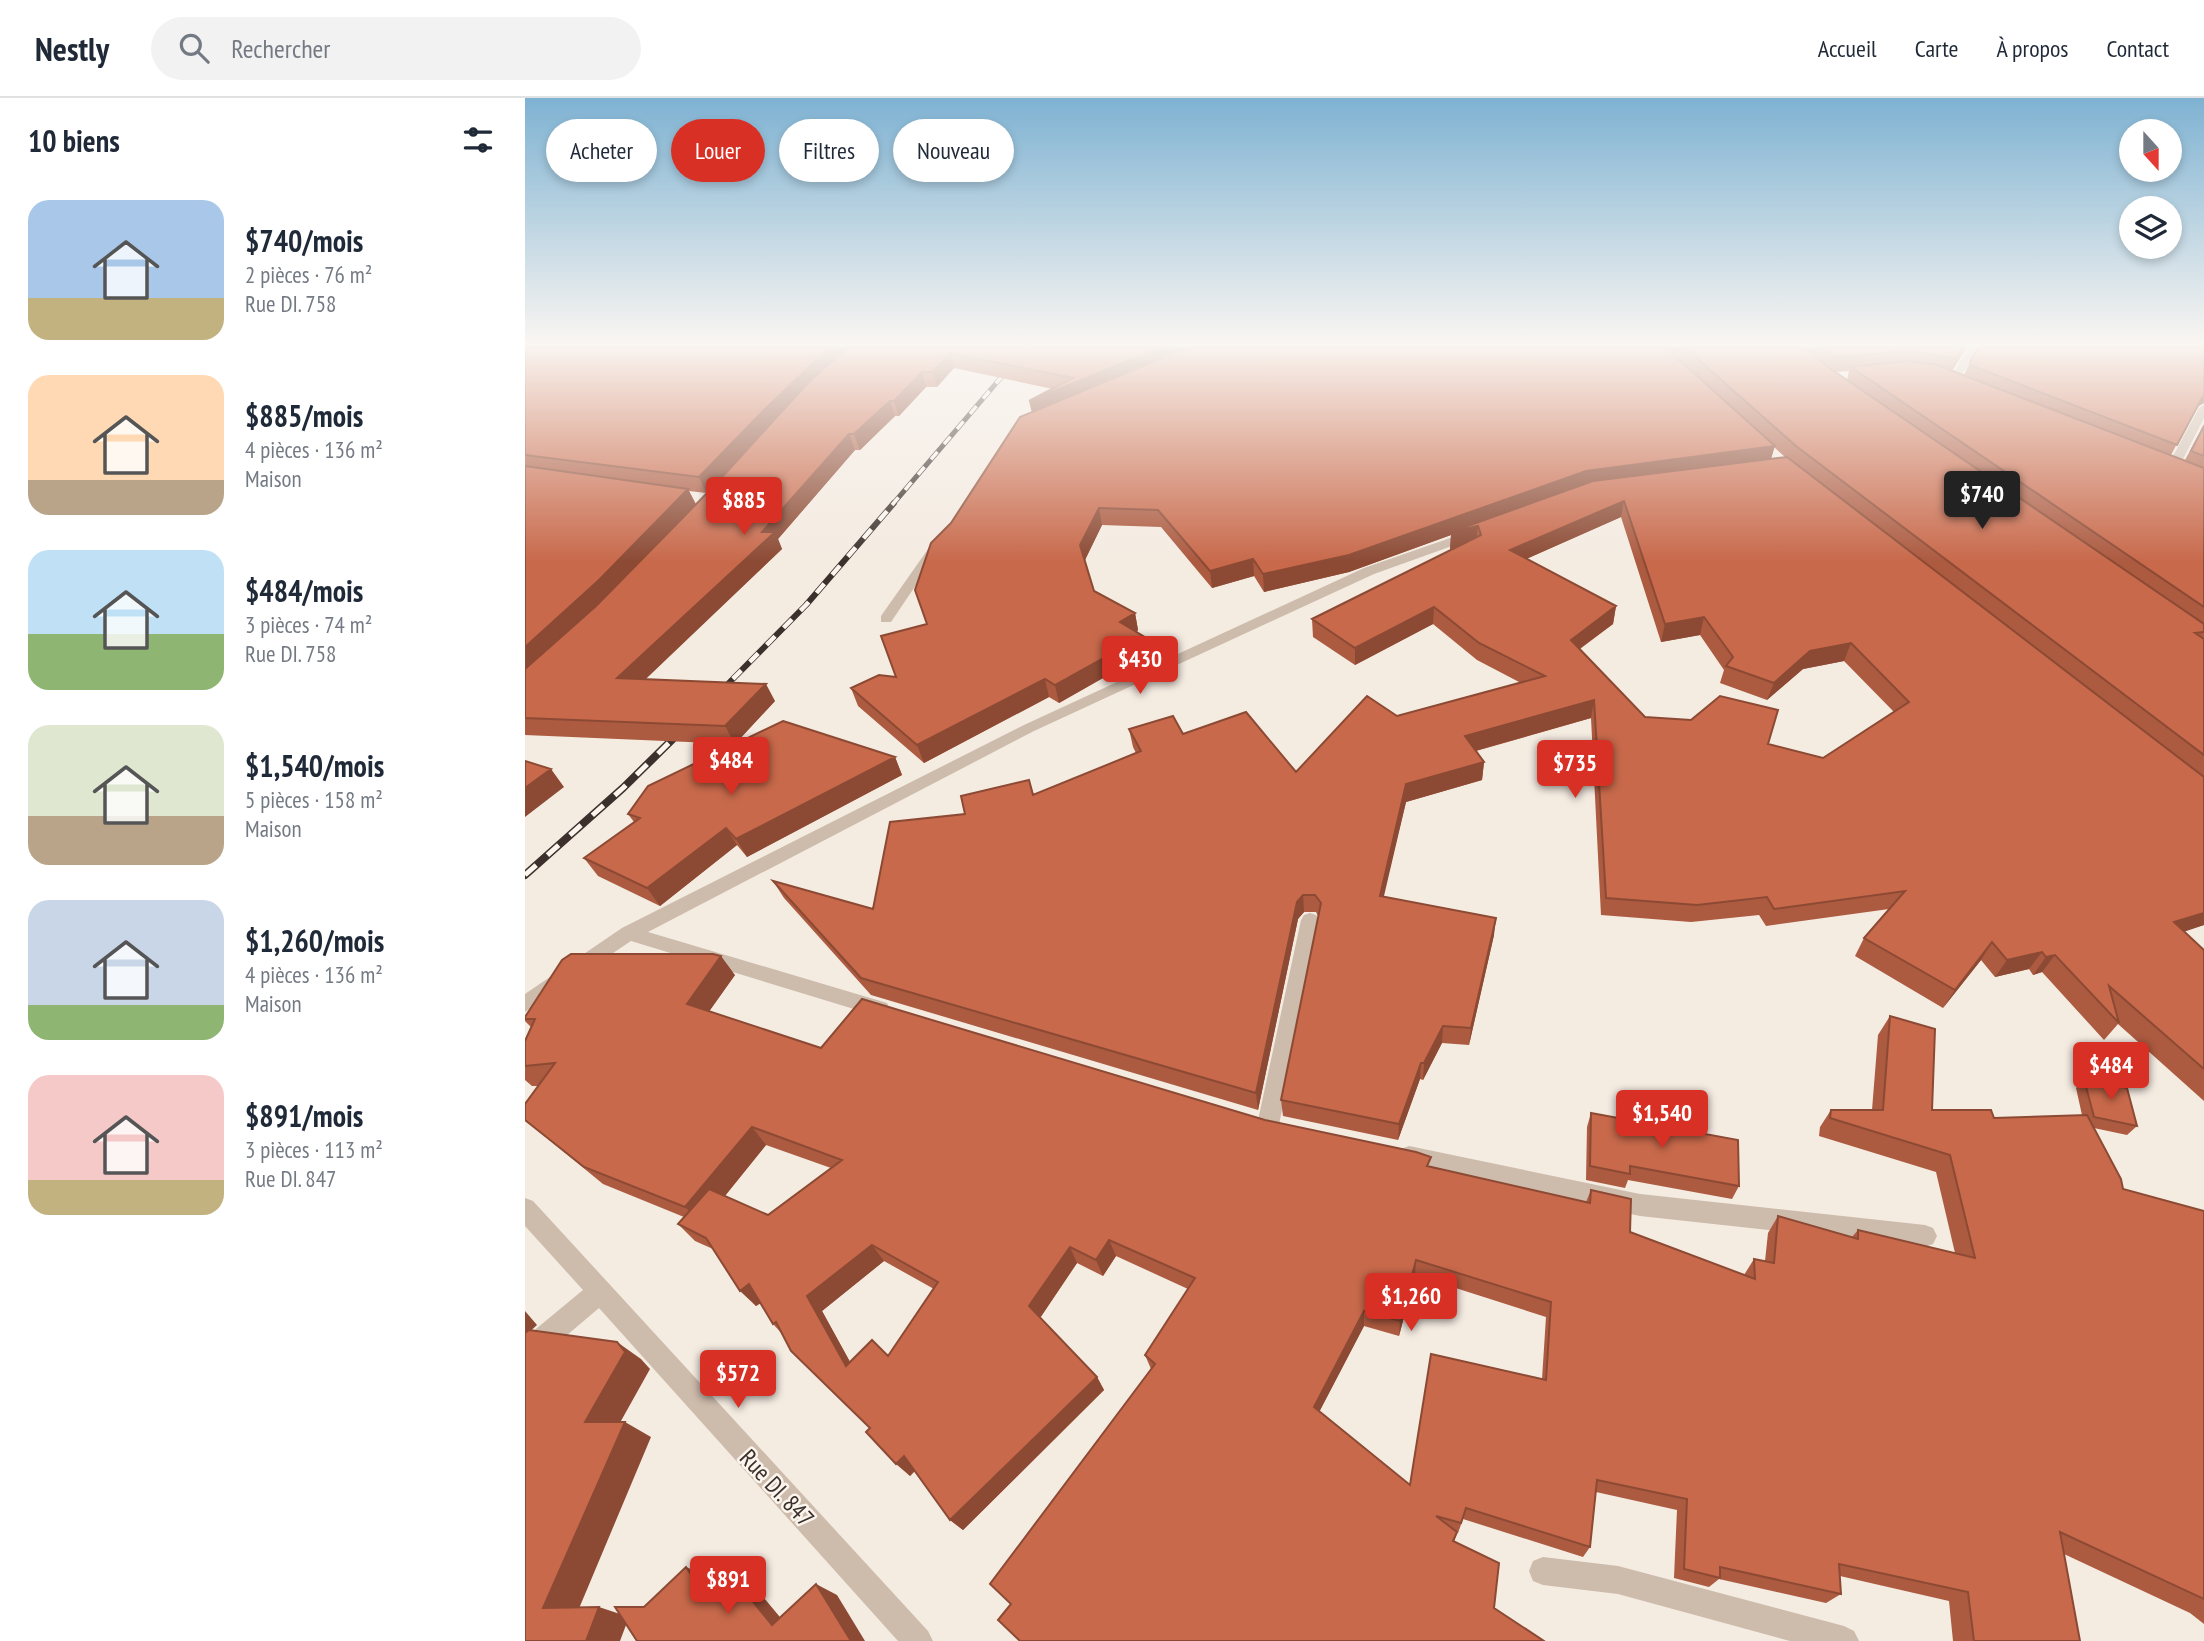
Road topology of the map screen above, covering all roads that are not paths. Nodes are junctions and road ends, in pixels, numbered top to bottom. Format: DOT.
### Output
graph roads {
  1 [pos="2200,418"];
  2 [pos="2159,464"];
  3 [pos="1485,529"];
  4 [pos="948,530"];
  5 [pos="886,619"];
  6 [pos="1310,920"];
  7 [pos="629,933"];
  8 [pos="525,1004"];
  9 [pos="895,1013"];
  10 [pos="1294,1131"];
  11 [pos="1387,1151"];
  12 [pos="525,1209"];
  13 [pos="1925,1236"];
  14 [pos="599,1292"];
  15 [pos="525,1354"];
  16 [pos="1543,1571"];
  17 [pos="918,1641"];
  18 [pos="1845,1641"];
  1 -- 2 [label="street"];
  3 -- 7 [label="street"];
  4 -- 5 [label="street"];
  6 -- 10 [label="street"];
  7 -- 8 [label="street"];
  7 -- 9 [label="street"];
  11 -- 13 [label="street"];
  12 -- 14 [label="street, Rue DI. 847"];
  14 -- 15 [label="street"];
  14 -- 17 [label="street, Rue DI. 847"];
  16 -- 18 [label="street"];
}
